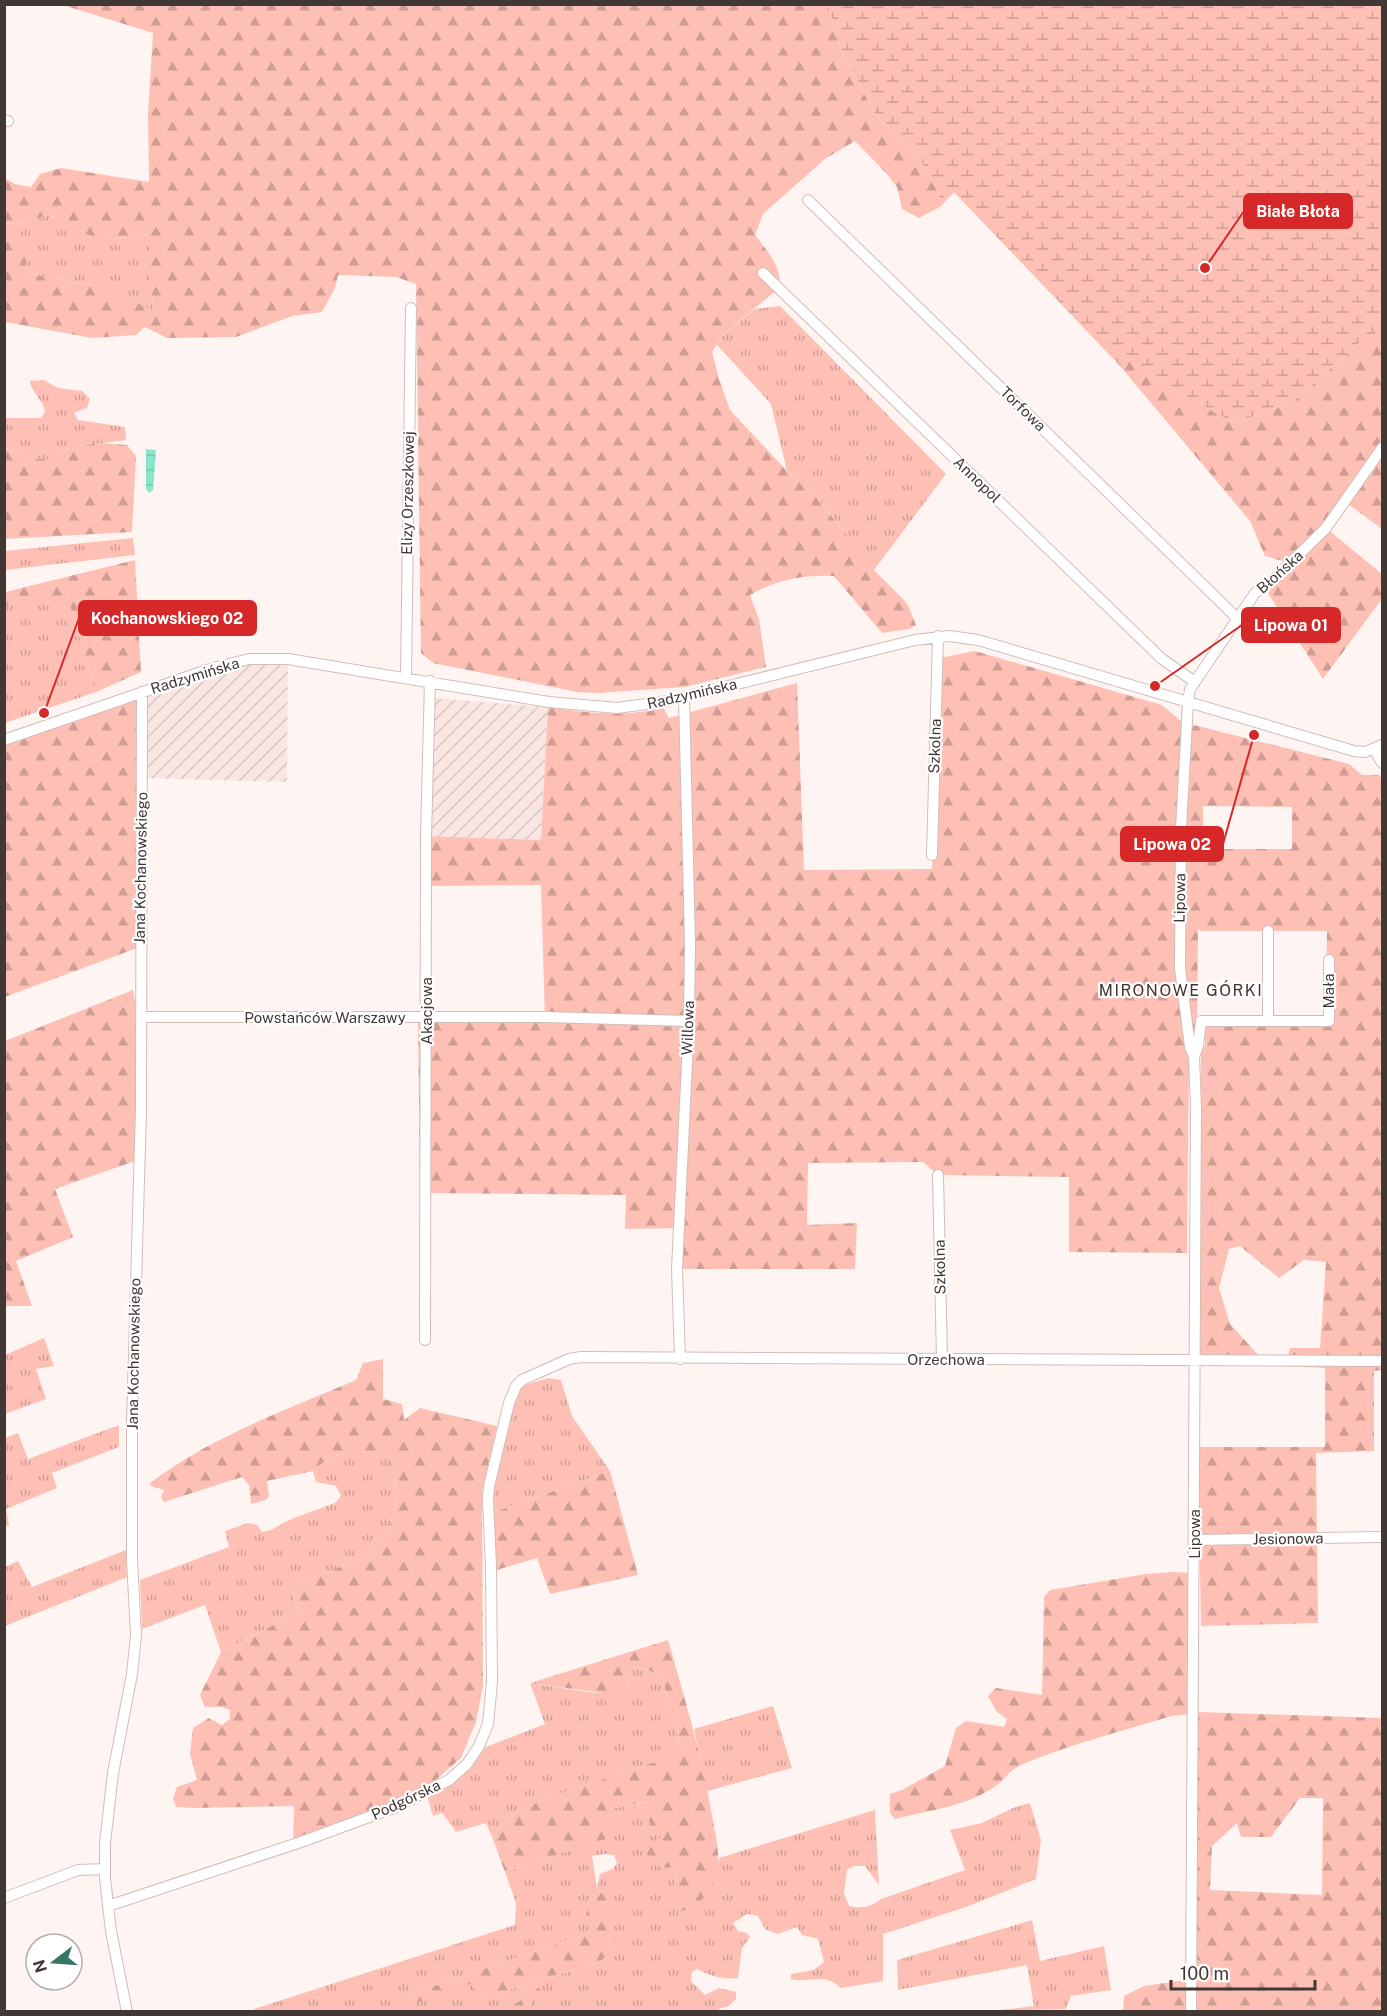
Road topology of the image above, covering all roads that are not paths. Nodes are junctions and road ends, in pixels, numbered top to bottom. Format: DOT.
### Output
graph roads {
  1 [pos="808,200"];
  2 [pos="763,273"];
  3 [pos="411,308"];
  4 [pos="1383,448"];
  5 [pos="1238,619"];
  6 [pos="938,636"];
  7 [pos="406,677"];
  8 [pos="430,681"];
  9 [pos="1196,682"];
  10 [pos="142,692"];
  11 [pos="684,697"];
  12 [pos="1188,703"];
  13 [pos="4,740"];
  14 [pos="1378,747"];
  15 [pos="1383,763"];
  16 [pos="932,855"];
  17 [pos="1268,931"];
  18 [pos="1329,960"];
  19 [pos="141,1017"];
  20 [pos="426,1018"];
  21 [pos="1268,1020"];
  22 [pos="689,1021"];
  23 [pos="1194,1057"];
  24 [pos="938,1175"];
  25 [pos="425,1340"];
  26 [pos="680,1359"];
  27 [pos="942,1360"];
  28 [pos="1195,1361"];
  29 [pos="1383,1361"];
  30 [pos="516,1386"];
  31 [pos="1383,1536"];
  32 [pos="1194,1540"];
  33 [pos="105,1869"];
  34 [pos="4,1898"];
  35 [pos="108,1906"];
  36 [pos="127,2012"];
  37 [pos="1191,2012"];
  1 -- 5 [label="street, Torfowa"];
  2 -- 9 [label="street, Annopol"];
  3 -- 7 [label="street, Elizy Orzeszkowej"];
  4 -- 5 [label="street, Błońska"];
  5 -- 9 [label="street, Błońska"];
  6 -- 11 [label="street, Radzymińska"];
  6 -- 12 [label="street, Radzymińska"];
  6 -- 16 [label="street, Szkolna"];
  7 -- 8 [label="street, Radzymińska"];
  7 -- 10 [label="street, Radzymińska"];
  8 -- 11 [label="street, Radzymińska"];
  8 -- 20 [label="street, Akacjowa"];
  9 -- 12 [label="street, Błońska"];
  10 -- 13 [label="street, Radzymińska"];
  10 -- 19 [label="street, Jana Kochanowskiego"];
  11 -- 22 [label="street, Willowa"];
  12 -- 14 [label="street, Radzymińska"];
  12 -- 23 [label="street, Lipowa"];
  14 -- 15 [label="street"];
  17 -- 21 [label="street"];
  18 -- 21 [label="street, Mała"];
  19 -- 20 [label="street, Powstańców Warszawy"];
  19 -- 33 [label="street, Jana Kochanowskiego"];
  20 -- 22 [label="street, Powstańców Warszawy"];
  20 -- 25 [label="street, Akacjowa"];
  21 -- 23 [label="street, Lipowa"];
  22 -- 26 [label="street, Willowa"];
  23 -- 28 [label="street, Lipowa"];
  24 -- 27 [label="street, Szkolna"];
  26 -- 27 [label="street, Orzechowa"];
  26 -- 30 [label="street, Orzechowa"];
  27 -- 28 [label="street, Orzechowa"];
  28 -- 29 [label="street, Orzechowa"];
  28 -- 32 [label="street, Lipowa"];
  30 -- 35 [label="street, Podgórska"];
  31 -- 32 [label="street, Jesionowa"];
  32 -- 37 [label="street, Lipowa"];
  33 -- 34 [label="street"];
  33 -- 35 [label="street, Jana Kochanowskiego"];
  35 -- 36 [label="street, Jana Kochanowskiego"];
}
